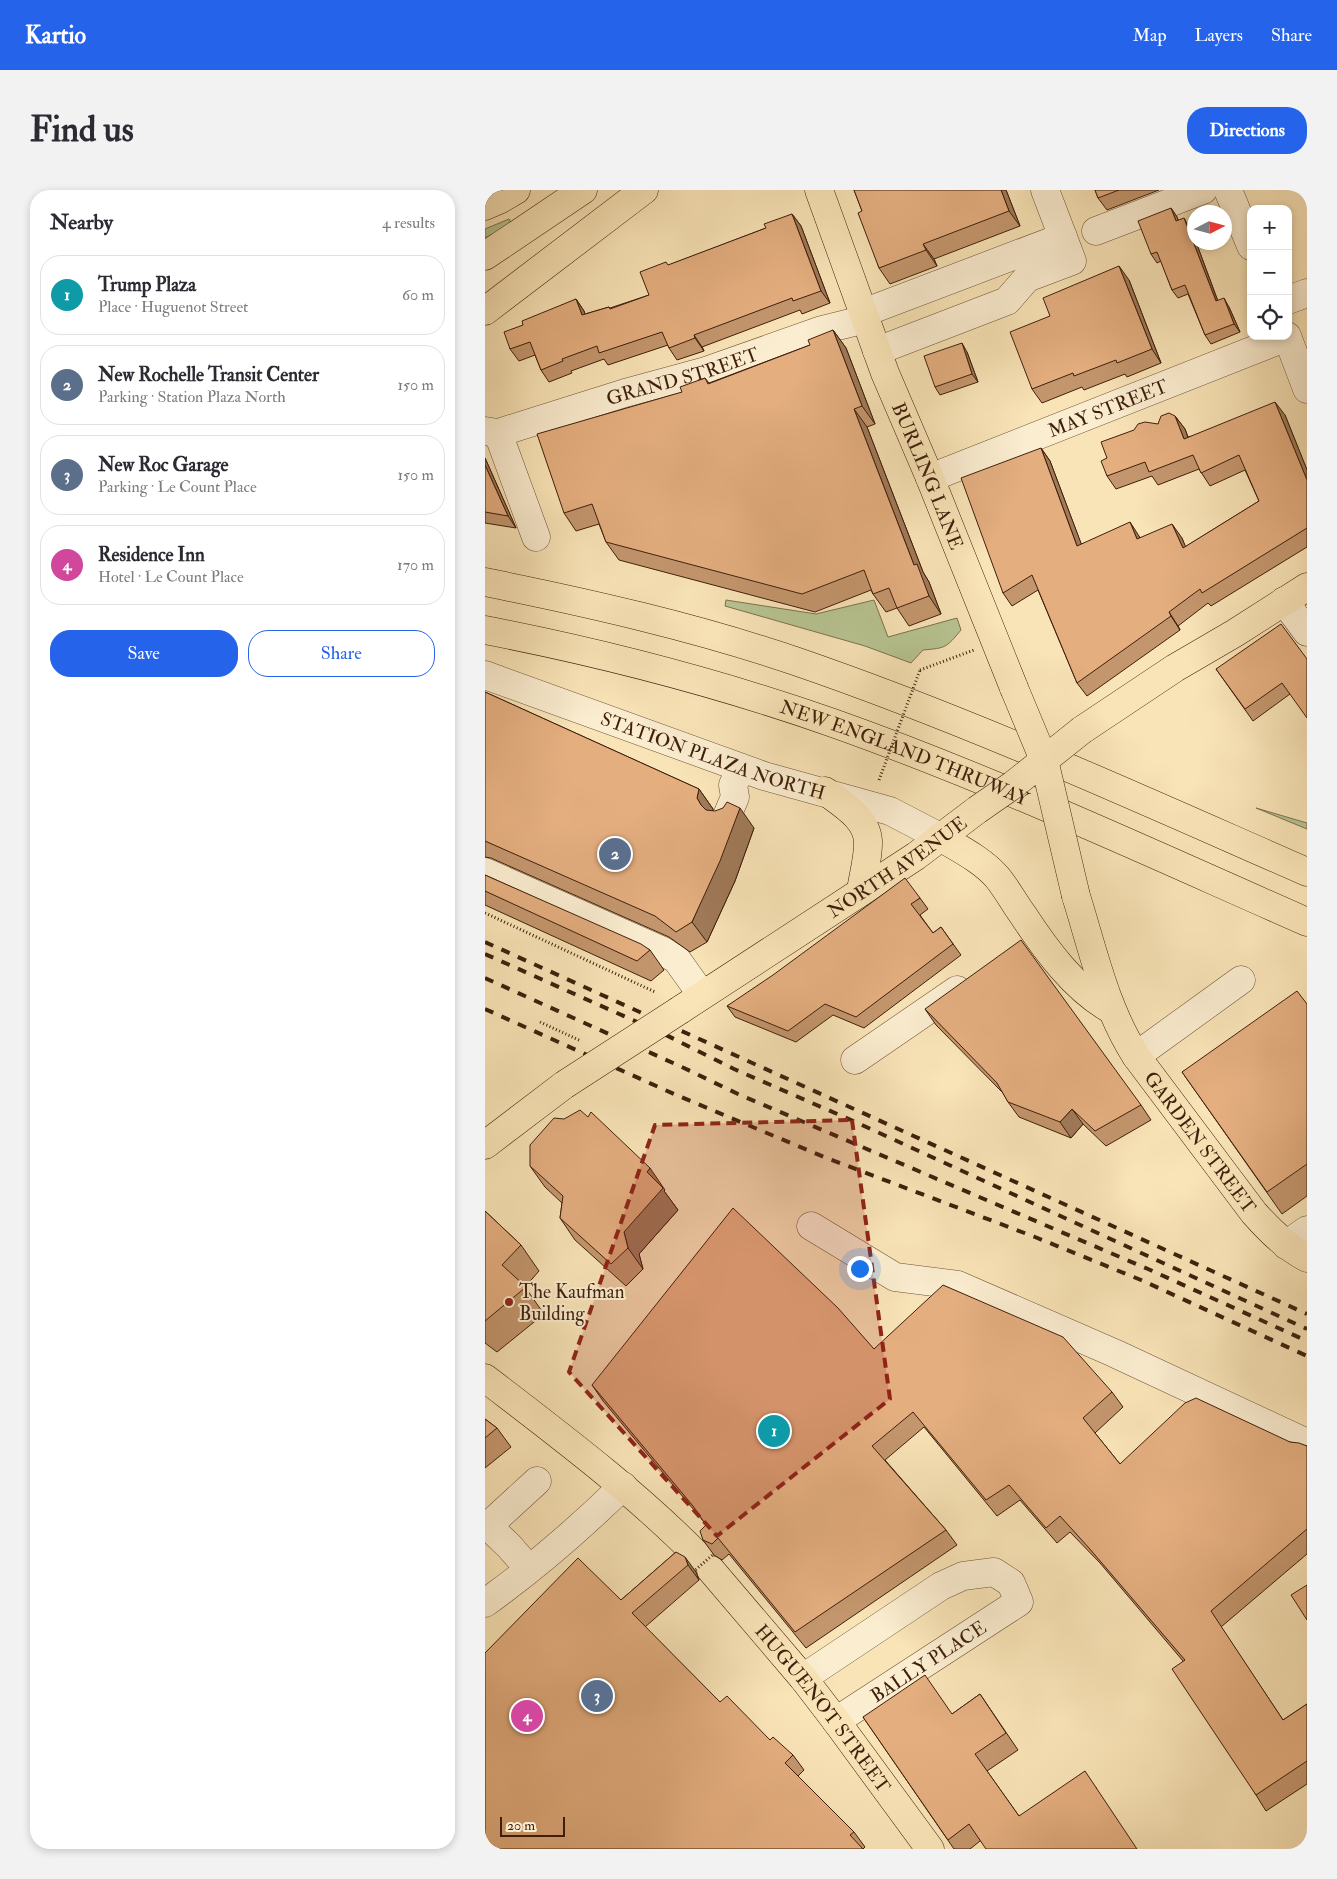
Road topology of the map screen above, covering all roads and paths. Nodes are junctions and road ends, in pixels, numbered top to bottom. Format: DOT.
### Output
graph roads {
  1 [pos="516,190"];
  2 [pos="583,190"];
  3 [pos="644,190"];
  4 [pos="819,190"];
  5 [pos="1045,190"];
  6 [pos="1203,190"];
  7 [pos="1228,190"];
  8 [pos="485,206"];
  9 [pos="1096,231"];
  10 [pos="1247,236"];
  11 [pos="1068,249"];
  12 [pos="485,256"];
  13 [pos="1307,293"];
  14 [pos="1292,299"];
  15 [pos="485,311"];
  16 [pos="864,316"];
  17 [pos="1279,340"];
  18 [pos="1288,340"];
  19 [pos="877,351"];
  20 [pos="1307,389"];
  21 [pos="491,432"];
  22 [pos="929,478"];
  23 [pos="536,537"];
  24 [pos="485,582"];
  25 [pos="1307,587"];
  26 [pos="1284,601"];
  27 [pos="485,630"];
  28 [pos="1307,632"];
  29 [pos="974,650"];
  30 [pos="490,684"];
  31 [pos="1044,760"];
  32 [pos="737,776"];
  33 [pos="879,780"];
  34 [pos="825,791"];
  35 [pos="719,812"];
  36 [pos="941,837"];
  37 [pos="485,872"];
  38 [pos="1307,872"];
  39 [pos="861,891"];
  40 [pos="485,913"];
  41 [pos="1307,922"];
  42 [pos="978,975"];
  43 [pos="1241,980"];
  44 [pos="655,992"];
  45 [pos="702,995"];
  46 [pos="1112,1010"];
  47 [pos="540,1022"];
  48 [pos="581,1041"];
  49 [pos="1136,1056"];
  50 [pos="855,1060"];
  51 [pos="492,1135"];
  52 [pos="811,1226"];
  53 [pos="1300,1244"];
  54 [pos="485,1378"];
  55 [pos="1307,1443"];
  56 [pos="537,1482"];
  57 [pos="623,1486"];
  58 [pos="705,1563"];
  59 [pos="529,1569"];
  60 [pos="485,1602"];
  61 [pos="803,1678"];
  62 [pos="836,1721"];
  63 [pos="930,1849"];
  1 -- 8 [label="main road"];
  2 -- 12 [label="main road"];
  3 -- 15 [label="main road"];
  4 -- 16 [label="main road, BURLING LANE"];
  5 -- 11 [label="street"];
  6 -- 9 [label="street"];
  7 -- 10 [label="street"];
  11 -- 16 [label="street, GRAND STREET"];
  11 -- 19 [label="street"];
  13 -- 14 [label="street"];
  16 -- 19 [label="main road, BURLING LANE"];
  16 -- 21 [label="street, GRAND STREET"];
  17 -- 22 [label="street, MAY STREET"];
  18 -- 20 [label="street"];
  19 -- 22 [label="main road, BURLING LANE"];
  21 -- 23 [label="street"];
  22 -- 31 [label="main road, BURLING LANE, bridge"];
  24 -- 38 [label="main road"];
  25 -- 26 [label="main road, NORTH AVENUE"];
  26 -- 28 [label="street"];
  26 -- 31 [label="main road, NORTH AVENUE, bridge"];
  27 -- 41 [label="main road, NEW ENGLAND THRUWAY"];
  29 -- 33 [label="path, bridge"];
  30 -- 32 [label="street, STATION PLAZA NORTH"];
  31 -- 36 [label="main road, NORTH AVENUE, bridge"];
  31 -- 46 [label="main road, GARDEN STREET, bridge"];
  32 -- 34 [label="street, STATION PLAZA NORTH"];
  32 -- 35 [label="street"];
  34 -- 36 [label="street, STATION PLAZA NORTH"];
  34 -- 39 [label="main road"];
  36 -- 39 [label="main road, NORTH AVENUE"];
  36 -- 46 [label="main road"];
  37 -- 45 [label="street"];
  39 -- 45 [label="main road, NORTH AVENUE"];
  40 -- 44 [label="path"];
  42 -- 50 [label="street"];
  43 -- 49 [label="street"];
  45 -- 51 [label="main road, NORTH AVENUE, bridge"];
  46 -- 49 [label="main road, GARDEN STREET"];
  47 -- 48 [label="path"];
  49 -- 53 [label="main road, GARDEN STREET"];
  52 -- 55 [label="street"];
  54 -- 57 [label="main road, HUGUENOT STREET"];
  56 -- 59 [label="street"];
  57 -- 58 [label="main road, HUGUENOT STREET"];
  57 -- 59 [label="street"];
  58 -- 58 [label="path, bridge"];
  58 -- 61 [label="main road, HUGUENOT STREET"];
  59 -- 60 [label="street"];
  61 -- 62 [label="main road, HUGUENOT STREET"];
  61 -- 62 [label="street, BALLY PLACE"];
  62 -- 63 [label="main road, HUGUENOT STREET"];
}
